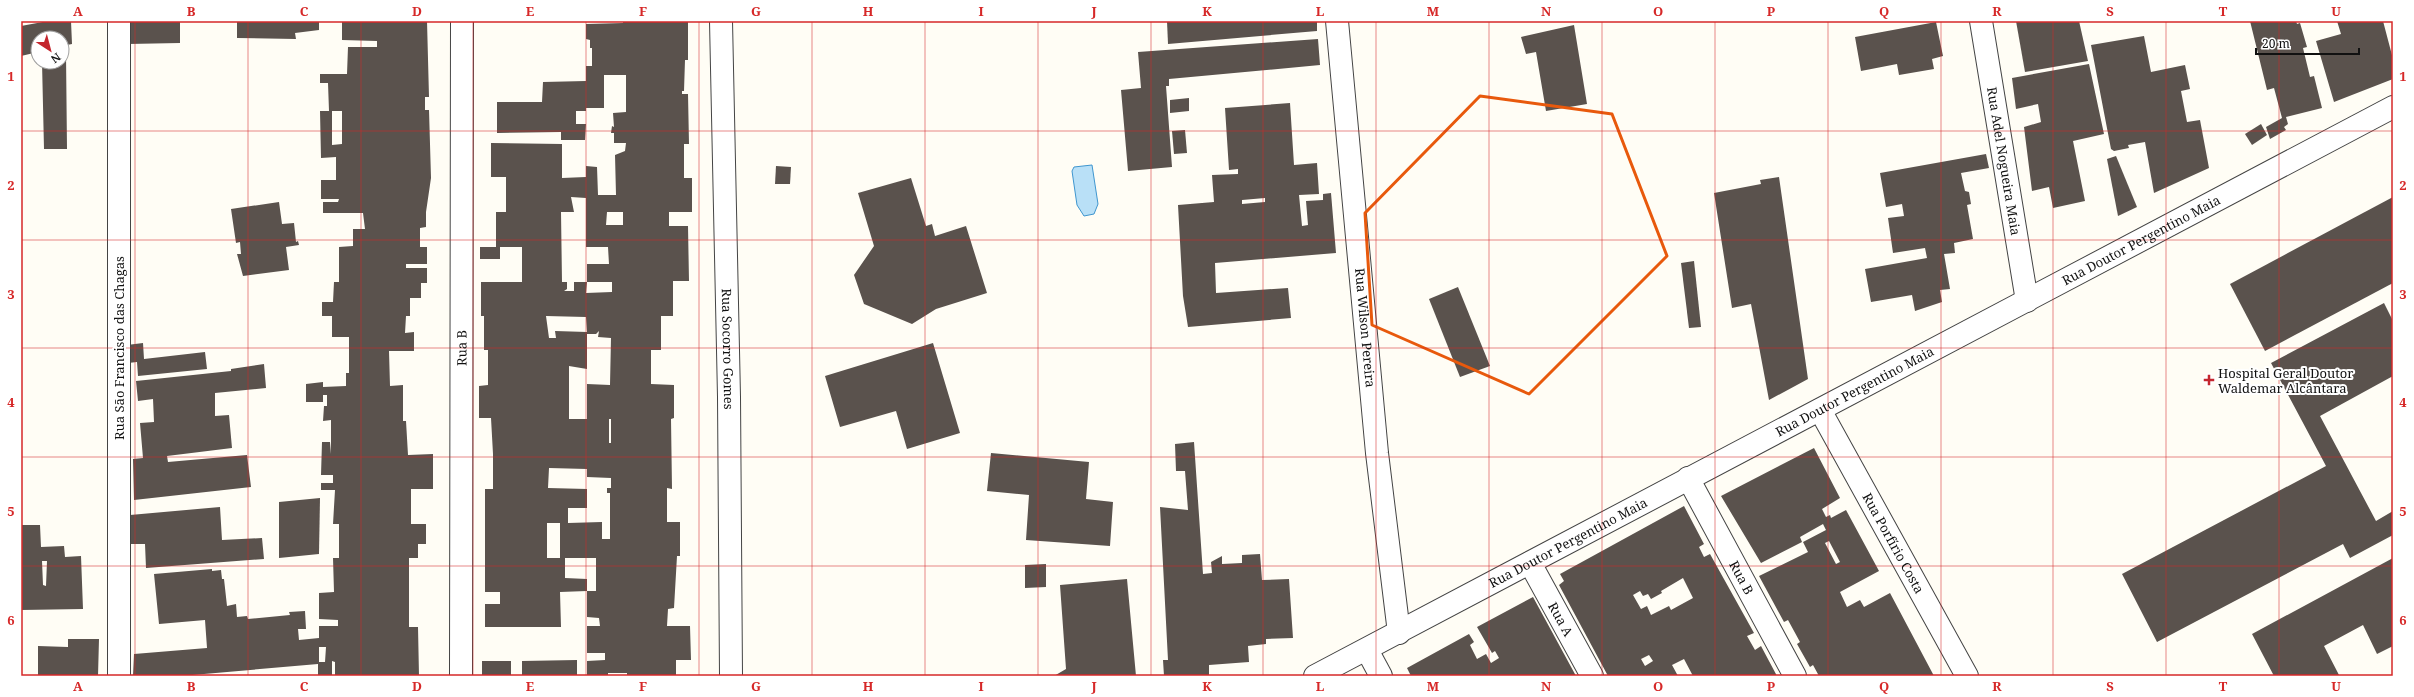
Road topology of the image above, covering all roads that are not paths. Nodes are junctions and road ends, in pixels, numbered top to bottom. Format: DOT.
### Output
graph roads {
  1 [pos="119,21"];
  2 [pos="462,21"];
  3 [pos="721,21"];
  4 [pos="1337,21"];
  5 [pos="1981,21"];
  6 [pos="2393,107"];
  7 [pos="2027,301"];
  8 [pos="1820,410"];
  9 [pos="1688,478"];
  10 [pos="1530,563"];
  11 [pos="1399,633"];
  12 [pos="1367,650"];
  13 [pos="118,676"];
  14 [pos="461,676"];
  15 [pos="731,676"];
  16 [pos="1315,676"];
  17 [pos="1381,676"];
  18 [pos="1592,676"];
  19 [pos="1795,676"];
  20 [pos="1967,676"];
  1 -- 13 [label="street, Rua São Francisco das Chagas"];
  2 -- 14 [label="street, Rua B"];
  3 -- 15 [label="street, Rua Socorro Gomes"];
  4 -- 11 [label="street, Rua Wilson Pereira"];
  5 -- 7 [label="street, Rua Adel Nogueira Maia"];
  6 -- 7 [label="street, Rua Doutor Pergentino Maia"];
  7 -- 8 [label="street, Rua Doutor Pergentino Maia"];
  8 -- 9 [label="street, Rua Doutor Pergentino Maia"];
  8 -- 20 [label="street, Rua Porfírio Costa"];
  9 -- 10 [label="street, Rua Doutor Pergentino Maia"];
  9 -- 19 [label="street, Rua B"];
  10 -- 11 [label="street, Rua Doutor Pergentino Maia"];
  10 -- 18 [label="street, Rua A"];
  11 -- 12 [label="street, Rua Doutor Pergentino Maia"];
  12 -- 16 [label="street, Rua Doutor Pergentino Maia"];
  12 -- 17 [label="street"];
}
